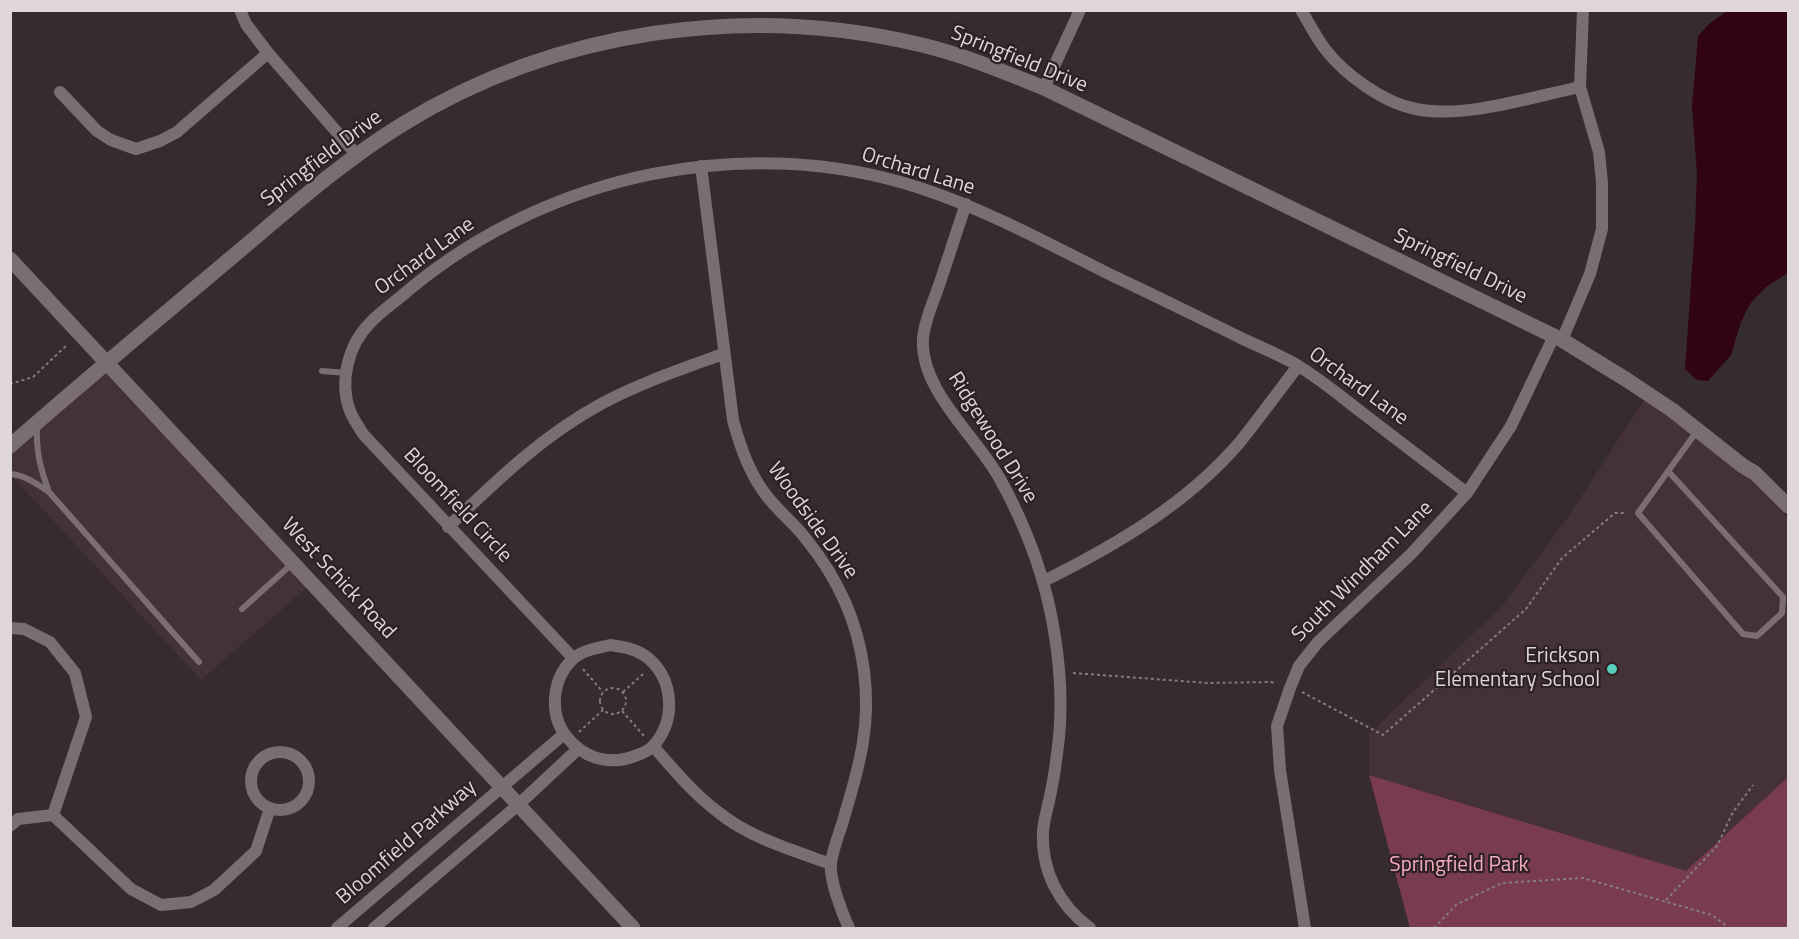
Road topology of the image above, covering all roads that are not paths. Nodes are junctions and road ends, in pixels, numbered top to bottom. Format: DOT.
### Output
graph roads {
  1 [pos="240,10"];
  2 [pos="1080,10"];
  3 [pos="1301,10"];
  4 [pos="1583,10"];
  5 [pos="268,53"];
  6 [pos="1580,87"];
  7 [pos="1044,88"];
  8 [pos="60,92"];
  9 [pos="356,154"];
  10 [pos="701,166"];
  11 [pos="966,204"];
  12 [pos="10,259"];
  13 [pos="1558,338"];
  14 [pos="723,354"];
  15 [pos="107,362"];
  16 [pos="1298,366"];
  17 [pos="347,369"];
  18 [pos="322,371"];
  19 [pos="37,423"];
  20 [pos="1698,430"];
  21 [pos="10,446"];
  22 [pos="1668,471"];
  23 [pos="10,474"];
  24 [pos="49,492"];
  25 [pos="1467,493"];
  26 [pos="1788,506"];
  27 [pos="448,526"];
  28 [pos="293,562"];
  29 [pos="1044,581"];
  30 [pos="242,609"];
  31 [pos="10,628"];
  32 [pos="573,658"];
  33 [pos="199,662"];
  34 [pos="571,741"];
  35 [pos="653,746"];
  36 [pos="502,787"];
  37 [pos="518,805"];
  38 [pos="270,808"];
  39 [pos="53,815"];
  40 [pos="10,826"];
  41 [pos="831,864"];
  42 [pos="338,928"];
  43 [pos="374,928"];
  44 [pos="633,928"];
  45 [pos="849,928"];
  46 [pos="1090,928"];
  47 [pos="1305,928"];
  1 -- 5 [label="street"];
  2 -- 7 [label="street"];
  3 -- 6 [label="street"];
  4 -- 6 [label="street, South Windham Lane"];
  5 -- 8 [label="street"];
  5 -- 9 [label="street"];
  6 -- 13 [label="street, South Windham Lane"];
  7 -- 9 [label="street, Springfield Drive"];
  7 -- 13 [label="street, Springfield Drive"];
  9 -- 15 [label="street, Springfield Drive"];
  10 -- 11 [label="street, Orchard Lane"];
  10 -- 14 [label="street, Woodside Drive"];
  10 -- 17 [label="street, Orchard Lane"];
  11 -- 16 [label="street, Orchard Lane"];
  11 -- 29 [label="street, Ridgewood Drive"];
  12 -- 15 [label="street, West Schick Road"];
  13 -- 20 [label="street, Springfield Drive"];
  13 -- 25 [label="street, South Windham Lane"];
  14 -- 27 [label="street"];
  14 -- 41 [label="street, Woodside Drive"];
  15 -- 19 [label="street, Springfield Drive"];
  15 -- 28 [label="street, West Schick Road"];
  16 -- 25 [label="street, Orchard Lane"];
  16 -- 29 [label="street"];
  17 -- 18 [label="lane"];
  17 -- 27 [label="street, Bloomfield Circle"];
  19 -- 21 [label="street, Springfield Drive"];
  19 -- 24 [label="lane"];
  20 -- 22 [label="lane"];
  20 -- 26 [label="street, Springfield Drive"];
  22 -- 22 [label="lane"];
  23 -- 24 [label="lane"];
  24 -- 33 [label="lane"];
  25 -- 47 [label="street, South Windham Lane"];
  27 -- 32 [label="street, Bloomfield Circle"];
  28 -- 30 [label="lane"];
  28 -- 36 [label="street, West Schick Road"];
  29 -- 46 [label="street, Ridgewood Drive"];
  31 -- 39 [label="street"];
  32 -- 34 [label="street"];
  32 -- 35 [label="street"];
  34 -- 35 [label="street"];
  34 -- 36 [label="street"];
  34 -- 37 [label="street"];
  35 -- 41 [label="street"];
  36 -- 37 [label="street, West Schick Road"];
  36 -- 42 [label="street, Bloomfield Parkway"];
  37 -- 43 [label="street, Bloomfield Parkway"];
  37 -- 44 [label="street, West Schick Road"];
  38 -- 38 [label="street"];
  38 -- 39 [label="street"];
  39 -- 40 [label="street"];
  41 -- 45 [label="street, Woodside Drive"];
}
